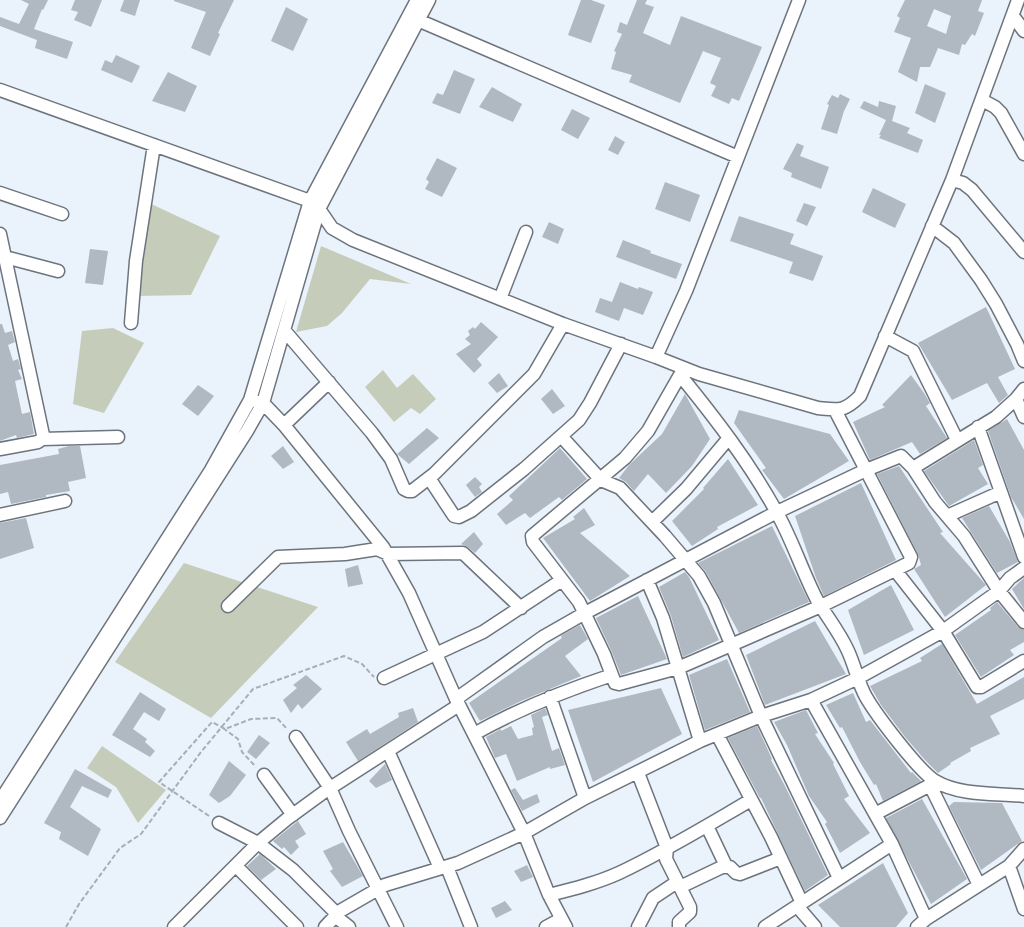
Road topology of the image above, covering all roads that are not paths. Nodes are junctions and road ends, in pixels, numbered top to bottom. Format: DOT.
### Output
graph roads {
  1 [pos="417,0"];
  2 [pos="430,0"];
  3 [pos="799,0"];
  4 [pos="1018,0"];
  5 [pos="1013,16"];
  6 [pos="414,18"];
  7 [pos="1024,31"];
  8 [pos="0,90"];
  9 [pos="982,100"];
  10 [pos="154,146"];
  11 [pos="1022,148"];
  12 [pos="738,158"];
  13 [pos="952,180"];
  14 [pos="0,193"];
  15 [pos="315,205"];
  16 [pos="62,214"];
  17 [pos="932,226"];
  18 [pos="526,232"];
  19 [pos="0,234"];
  20 [pos="1024,252"];
  21 [pos="5,257"];
  22 [pos="58,271"];
  23 [pos="500,299"];
  24 [pos="131,323"];
  25 [pos="563,324"];
  26 [pos="284,330"];
  27 [pos="885,336"];
  28 [pos="621,344"];
  29 [pos="656,357"];
  30 [pos="1024,361"];
  31 [pos="682,372"];
  32 [pos="329,382"];
  33 [pos="1020,394"];
  34 [pos="250,400"];
  35 [pos="263,403"];
  36 [pos="835,410"];
  37 [pos="1024,417"];
  38 [pos="284,426"];
  39 [pos="978,427"];
  40 [pos="562,436"];
  41 [pos="118,437"];
  42 [pos="728,438"];
  43 [pos="42,439"];
  44 [pos="957,440"];
  45 [pos="0,449"];
  46 [pos="913,468"];
  47 [pos="866,470"];
  48 [pos="429,478"];
  49 [pos="601,480"];
  50 [pos="1001,492"];
  51 [pos="66,501"];
  52 [pos="777,512"];
  53 [pos="0,515"];
  54 [pos="947,516"];
  55 [pos="652,522"];
  56 [pos="388,554"];
  57 [pos="1024,557"];
  58 [pos="685,560"];
  59 [pos="1024,568"];
  60 [pos="895,570"];
  61 [pos="562,580"];
  62 [pos="647,580"];
  63 [pos="999,591"];
  64 [pos="228,606"];
  65 [pos="821,606"];
  66 [pos="522,608"];
  67 [pos="585,613"];
  68 [pos="1023,618"];
  69 [pos="943,632"];
  70 [pos="731,646"];
  71 [pos="437,654"];
  72 [pos="1024,661"];
  73 [pos="678,668"];
  74 [pos="612,675"];
  75 [pos="384,678"];
  76 [pos="858,678"];
  77 [pos="550,697"];
  78 [pos="811,700"];
  79 [pos="458,702"];
  80 [pos="761,716"];
  81 [pos="474,734"];
  82 [pos="718,734"];
  83 [pos="296,737"];
  84 [pos="700,741"];
  85 [pos="388,751"];
  86 [pos="638,773"];
  87 [pos="264,775"];
  88 [pos="933,784"];
  89 [pos="330,788"];
  90 [pos="1024,797"];
  91 [pos="585,798"];
  92 [pos="750,800"];
  93 [pos="0,802"];
  94 [pos="875,814"];
  95 [pos="293,815"];
  96 [pos="0,818"];
  97 [pos="219,823"];
  98 [pos="707,826"];
  99 [pos="524,833"];
  100 [pos="258,843"];
  101 [pos="892,844"];
  102 [pos="667,848"];
  103 [pos="1024,849"];
  104 [pos="781,858"];
  105 [pos="236,866"];
  106 [pos="726,866"];
  107 [pos="1008,866"];
  108 [pos="444,868"];
  109 [pos="839,878"];
  110 [pos="679,885"];
  111 [pos="979,885"];
  112 [pos="378,889"];
  113 [pos="550,895"];
  114 [pos="800,904"];
  115 [pos="1024,909"];
  116 [pos="336,915"];
  117 [pos="563,923"];
  118 [pos="922,923"];
  119 [pos="174,927"];
  120 [pos="297,927"];
  121 [pos="325,927"];
  122 [pos="349,927"];
  123 [pos="397,927"];
  124 [pos="471,927"];
  125 [pos="546,927"];
  126 [pos="638,927"];
  127 [pos="679,927"];
  128 [pos="765,927"];
  129 [pos="815,927"];
  1 -- 6 [label="street"];
  2 -- 6 [label="street"];
  3 -- 12 [label="street"];
  4 -- 5 [label="street"];
  5 -- 7 [label="street"];
  5 -- 9 [label="street"];
  6 -- 12 [label="street"];
  6 -- 15 [label="street"];
  8 -- 10 [label="street"];
  9 -- 11 [label="street"];
  9 -- 13 [label="street"];
  10 -- 15 [label="street"];
  10 -- 24 [label="street"];
  12 -- 29 [label="street"];
  13 -- 17 [label="street"];
  13 -- 20 [label="street"];
  14 -- 16 [label="street"];
  15 -- 23 [label="street"];
  15 -- 26 [label="street"];
  15 -- 34 [label="street"];
  17 -- 27 [label="street"];
  17 -- 30 [label="street"];
  18 -- 23 [label="street"];
  19 -- 21 [label="street"];
  21 -- 22 [label="street"];
  21 -- 43 [label="street"];
  23 -- 25 [label="street"];
  25 -- 28 [label="street"];
  25 -- 48 [label="street"];
  26 -- 32 [label="street"];
  26 -- 35 [label="street"];
  27 -- 36 [label="street"];
  27 -- 44 [label="street"];
  28 -- 29 [label="street"];
  28 -- 40 [label="street"];
  29 -- 31 [label="street"];
  31 -- 36 [label="street"];
  31 -- 42 [label="street"];
  31 -- 49 [label="street"];
  32 -- 38 [label="street"];
  32 -- 48 [label="street"];
  33 -- 37 [label="street"];
  33 -- 39 [label="street"];
  34 -- 35 [label="street"];
  34 -- 93 [label="street"];
  35 -- 38 [label="street"];
  35 -- 96 [label="street"];
  36 -- 47 [label="street"];
  38 -- 56 [label="street"];
  39 -- 44 [label="street"];
  39 -- 50 [label="street"];
  40 -- 48 [label="street"];
  40 -- 49 [label="street"];
  41 -- 43 [label="street"];
  42 -- 52 [label="street"];
  42 -- 55 [label="street"];
  43 -- 45 [label="street"];
  44 -- 46 [label="street"];
  46 -- 47 [label="street"];
  46 -- 54 [label="street"];
  47 -- 52 [label="street"];
  47 -- 60 [label="street"];
  49 -- 55 [label="street"];
  49 -- 61 [label="street"];
  50 -- 54 [label="street"];
  50 -- 57 [label="street"];
  51 -- 53 [label="street"];
  52 -- 58 [label="street"];
  52 -- 65 [label="street"];
  54 -- 63 [label="street"];
  55 -- 58 [label="street"];
  56 -- 64 [label="street"];
  56 -- 66 [label="street"];
  56 -- 71 [label="street"];
  58 -- 62 [label="street"];
  58 -- 70 [label="street"];
  59 -- 63 [label="street"];
  60 -- 65 [label="street"];
  60 -- 69 [label="street"];
  61 -- 66 [label="street"];
  61 -- 67 [label="street"];
  62 -- 67 [label="street"];
  62 -- 73 [label="street"];
  63 -- 68 [label="street"];
  63 -- 69 [label="street"];
  65 -- 70 [label="street"];
  65 -- 76 [label="street"];
  66 -- 71 [label="street"];
  67 -- 74 [label="street"];
  67 -- 79 [label="street"];
  69 -- 72 [label="street"];
  69 -- 76 [label="street"];
  70 -- 73 [label="street"];
  70 -- 80 [label="street"];
  71 -- 75 [label="street"];
  71 -- 79 [label="street"];
  73 -- 74 [label="street"];
  73 -- 84 [label="street"];
  74 -- 77 [label="street"];
  76 -- 78 [label="street"];
  76 -- 88 [label="street"];
  77 -- 81 [label="street"];
  77 -- 91 [label="street"];
  78 -- 80 [label="street"];
  78 -- 94 [label="street"];
  79 -- 81 [label="street"];
  79 -- 85 [label="street"];
  80 -- 82 [label="street"];
  80 -- 109 [label="street"];
  81 -- 99 [label="street"];
  82 -- 84 [label="street"];
  82 -- 92 [label="street"];
  83 -- 89 [label="street"];
  84 -- 86 [label="street"];
  85 -- 89 [label="street"];
  85 -- 108 [label="street"];
  86 -- 91 [label="street"];
  86 -- 102 [label="street"];
  87 -- 95 [label="street"];
  88 -- 90 [label="street"];
  88 -- 94 [label="street"];
  88 -- 111 [label="street"];
  89 -- 95 [label="street"];
  89 -- 112 [label="street"];
  91 -- 99 [label="street"];
  92 -- 98 [label="street"];
  92 -- 104 [label="street"];
  94 -- 101 [label="street"];
  95 -- 100 [label="street"];
  97 -- 100 [label="street"];
  98 -- 102 [label="street"];
  98 -- 106 [label="street"];
  99 -- 108 [label="street"];
  99 -- 113 [label="street"];
  100 -- 105 [label="street"];
  100 -- 116 [label="street"];
  101 -- 109 [label="street"];
  101 -- 118 [label="street"];
  102 -- 110 [label="street"];
  102 -- 113 [label="street"];
  103 -- 107 [label="street"];
  104 -- 106 [label="street"];
  104 -- 114 [label="street"];
  105 -- 119 [label="street"];
  105 -- 120 [label="street"];
  106 -- 110 [label="street"];
  107 -- 111 [label="street"];
  107 -- 115 [label="street"];
  108 -- 112 [label="street"];
  108 -- 124 [label="street"];
  109 -- 114 [label="street"];
  110 -- 126 [label="street"];
  110 -- 127 [label="street"];
  111 -- 118 [label="street"];
  112 -- 116 [label="street"];
  112 -- 123 [label="street"];
  113 -- 117 [label="street"];
  114 -- 128 [label="street"];
  114 -- 129 [label="street"];
  116 -- 121 [label="street"];
  116 -- 122 [label="street"];
  117 -- 125 [label="street"];
}
